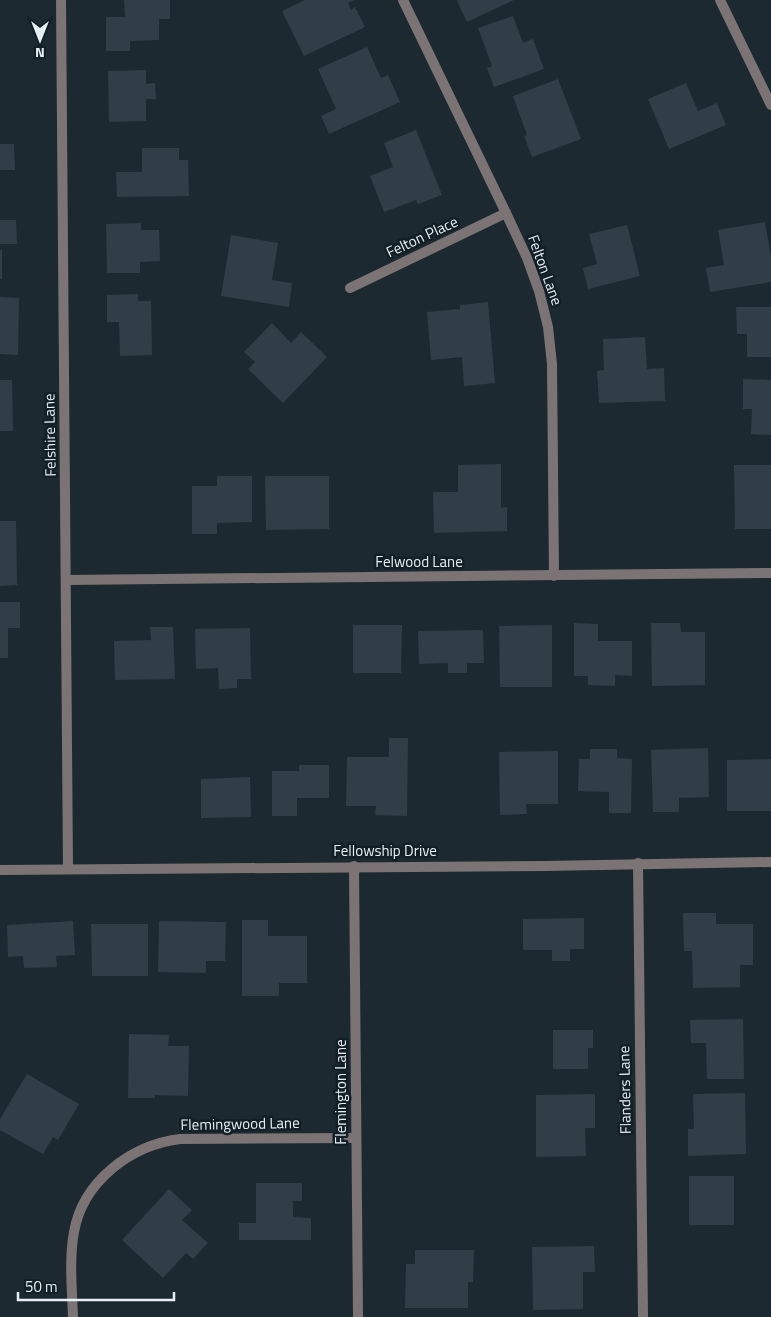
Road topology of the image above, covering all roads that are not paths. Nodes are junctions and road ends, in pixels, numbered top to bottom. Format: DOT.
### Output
graph roads {
  1 [pos="61,0"];
  2 [pos="403,0"];
  3 [pos="720,0"];
  4 [pos="771,105"];
  5 [pos="506,213"];
  6 [pos="350,288"];
  7 [pos="771,573"];
  8 [pos="554,576"];
  9 [pos="66,580"];
  10 [pos="771,862"];
  11 [pos="638,864"];
  12 [pos="354,866"];
  13 [pos="68,869"];
  14 [pos="0,870"];
  15 [pos="356,1138"];
  16 [pos="73,1317"];
  17 [pos="358,1317"];
  18 [pos="643,1317"];
  1 -- 9 [label="street, Felshire Lane"];
  2 -- 5 [label="street, Felton Lane"];
  3 -- 4 [label="street"];
  5 -- 6 [label="street, Felton Place"];
  5 -- 8 [label="street, Felton Lane"];
  7 -- 8 [label="street, Felwood Lane"];
  8 -- 9 [label="street, Felwood Lane"];
  9 -- 13 [label="street, Felshire Lane"];
  10 -- 11 [label="street, Fellowship Drive"];
  11 -- 12 [label="street, Fellowship Drive"];
  11 -- 18 [label="street, Flanders Lane"];
  12 -- 13 [label="street, Fellowship Drive"];
  12 -- 15 [label="street, Flemington Lane"];
  13 -- 14 [label="street, Fellowship Drive"];
  15 -- 16 [label="street, Flemingwood Lane"];
  15 -- 17 [label="street, Flemington Lane"];
}
